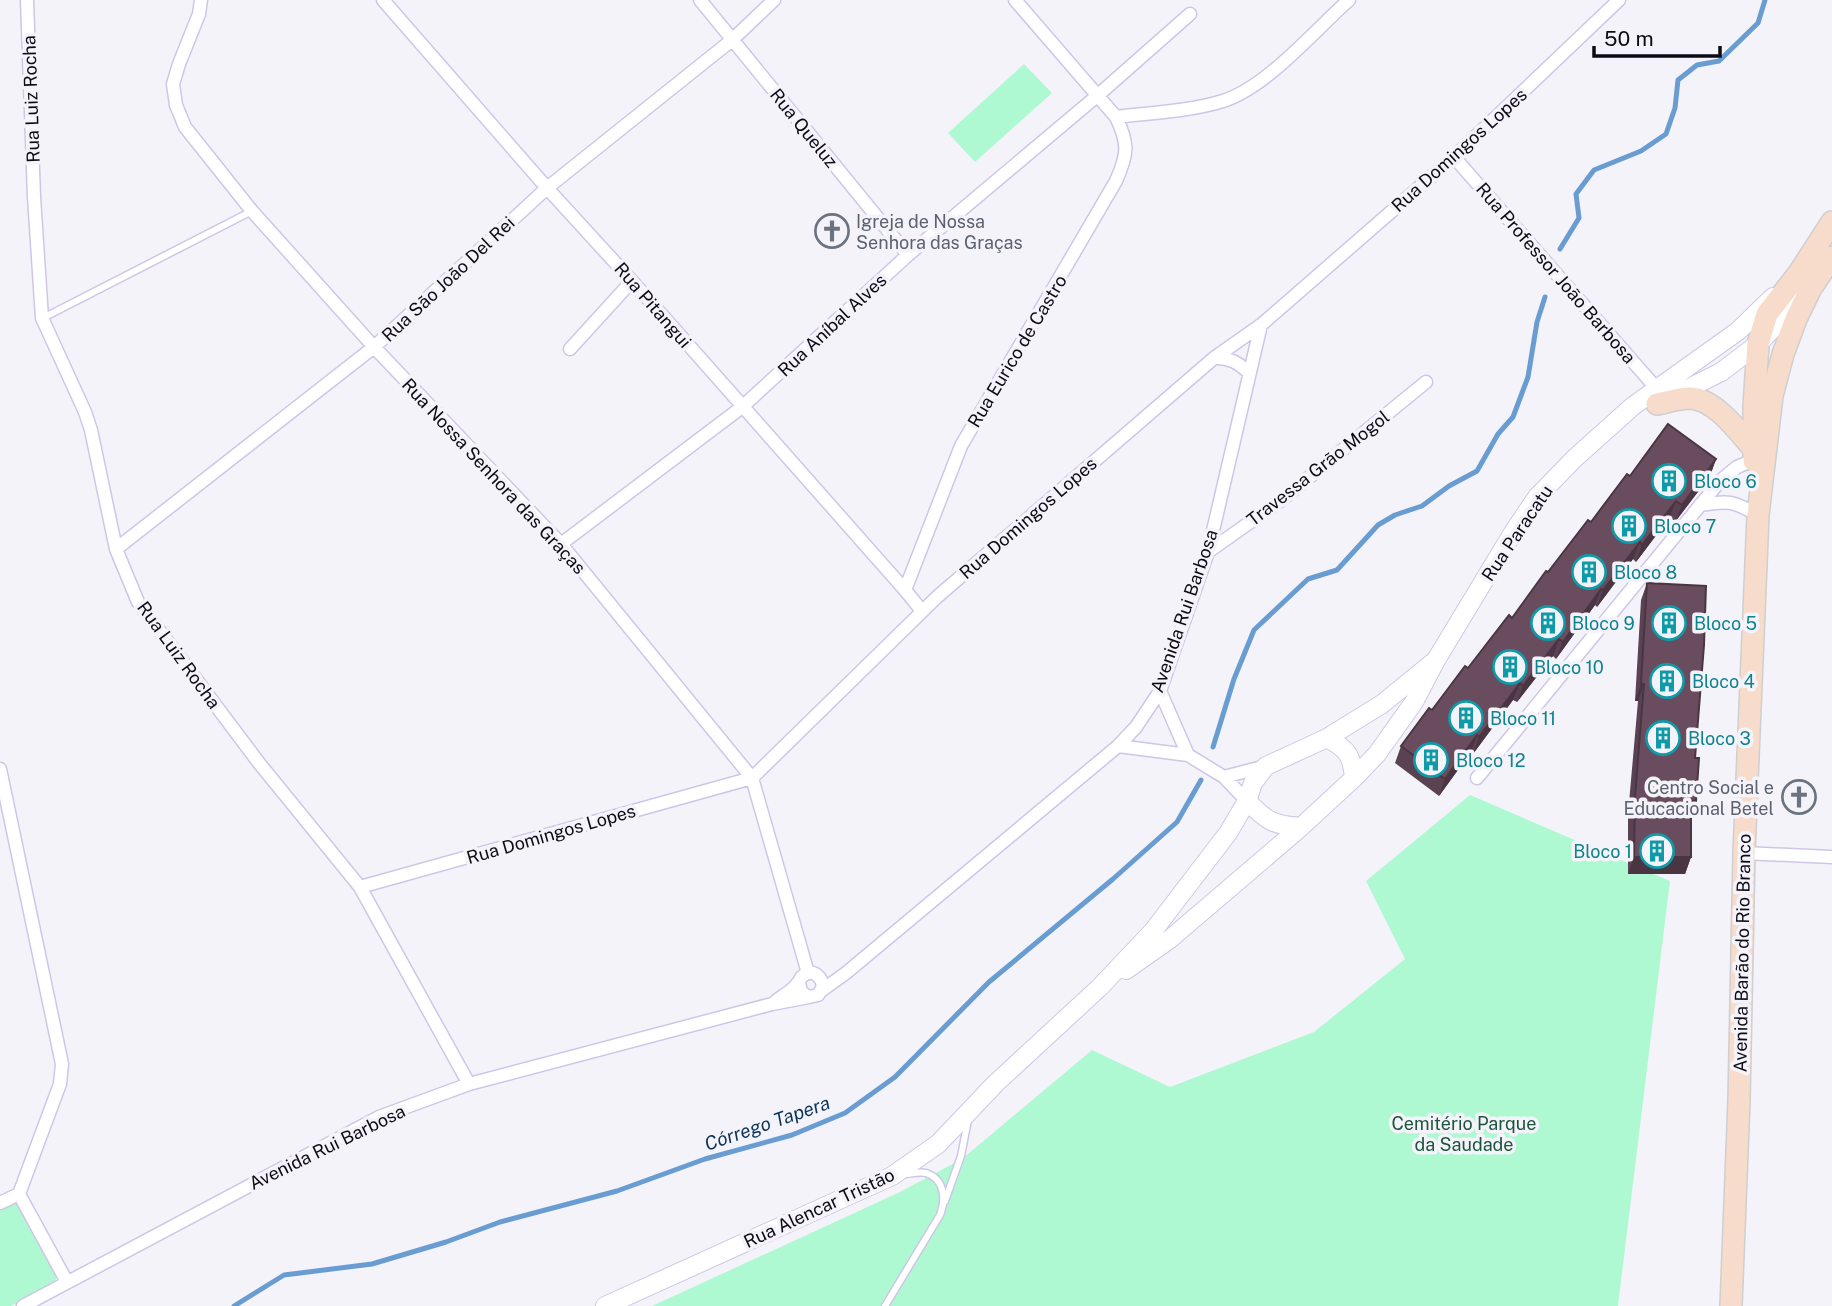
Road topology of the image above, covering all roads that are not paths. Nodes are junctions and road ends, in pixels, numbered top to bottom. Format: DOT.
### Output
graph roads {
  1 [pos="27,0"];
  2 [pos="201,0"];
  3 [pos="383,0"];
  4 [pos="700,0"];
  5 [pos="774,0"];
  6 [pos="1015,0"];
  7 [pos="1349,0"];
  8 [pos="1619,0"];
  9 [pos="1190,14"];
  10 [pos="732,40"];
  11 [pos="1097,96"];
  12 [pos="1116,117"];
  13 [pos="1454,157"];
  14 [pos="547,188"];
  15 [pos="252,211"];
  16 [pos="1832,222"];
  17 [pos="908,255"];
  18 [pos="1832,257"];
  19 [pos="632,281"];
  20 [pos="1786,288"];
  21 [pos="1811,288"];
  22 [pos="42,318"];
  23 [pos="1261,325"];
  24 [pos="1758,344"];
  25 [pos="374,347"];
  26 [pos="570,349"];
  27 [pos="1214,358"];
  28 [pos="1250,373"];
  29 [pos="1426,382"];
  30 [pos="1657,396"];
  31 [pos="742,407"];
  32 [pos="1754,454"];
  33 [pos="1700,505"];
  34 [pos="1758,515"];
  35 [pos="561,544"];
  36 [pos="116,549"];
  37 [pos="1208,552"];
  38 [pos="905,590"];
  39 [pos="922,611"];
  40 [pos="1436,660"];
  41 [pos="1160,691"];
  42 [pos="1327,738"];
  43 [pos="1118,746"];
  44 [pos="1188,755"];
  45 [pos="1266,766"];
  46 [pos="0,769"];
  47 [pos="1224,777"];
  48 [pos="751,778"];
  49 [pos="1354,778"];
  50 [pos="1477,778"];
  51 [pos="1247,802"];
  52 [pos="1301,827"];
  53 [pos="1744,853"];
  54 [pos="1832,857"];
  55 [pos="360,887"];
  56 [pos="846,973"];
  57 [pos="813,974"];
  58 [pos="799,983"];
  59 [pos="1100,987"];
  60 [pos="815,994"];
  61 [pos="772,1004"];
  62 [pos="470,1084"];
  63 [pos="971,1110"];
  64 [pos="892,1176"];
  65 [pos="19,1194"];
  66 [pos="0,1203"];
  67 [pos="944,1206"];
  68 [pos="67,1282"];
  69 [pos="23,1306"];
  70 [pos="605,1306"];
  71 [pos="885,1306"];
  72 [pos="1731,1306"];
  1 -- 22 [label="street, Rua Luiz Rocha"];
  2 -- 15 [label="street, Rua Nossa Senhora das Graças"];
  3 -- 14 [label="street, Rua Pitangui"];
  4 -- 10 [label="street, Rua Queluz"];
  5 -- 10 [label="street, Rua São João Del Rei"];
  6 -- 11 [label="street"];
  7 -- 12 [label="street"];
  8 -- 13 [label="street, Rua Domingos Lopes"];
  9 -- 11 [label="street, Rua Aníbal Alves"];
  10 -- 14 [label="street, Rua São João Del Rei"];
  10 -- 17 [label="street, Rua Queluz"];
  11 -- 12 [label="street"];
  11 -- 17 [label="street, Rua Aníbal Alves"];
  12 -- 38 [label="street, Rua Eurico de Castro"];
  13 -- 23 [label="street, Rua Domingos Lopes"];
  13 -- 30 [label="street, Rua Professor João Barbosa"];
  14 -- 19 [label="street, Rua Pitangui"];
  14 -- 25 [label="street, Rua São João Del Rei"];
  15 -- 22 [label="lane"];
  15 -- 25 [label="street, Rua Nossa Senhora das Graças"];
  16 -- 20 [label="main road, Rua Paracatu"];
  17 -- 31 [label="street, Rua Aníbal Alves"];
  18 -- 21 [label="main road, Rua Paracatu"];
  19 -- 26 [label="street"];
  19 -- 31 [label="street, Rua Pitangui"];
  20 -- 24 [label="main road, Avenida Barão do Rio Branco"];
  20 -- 30 [label="main road, Rua Paracatu"];
  21 -- 24 [label="main road, Rua Paracatu"];
  21 -- 34 [label="main road, Avenida Barão do Rio Branco"];
  22 -- 36 [label="street, Rua Luiz Rocha"];
  23 -- 27 [label="street, Rua Domingos Lopes"];
  23 -- 28 [label="street, Avenida Rui Barbosa"];
  24 -- 30 [label="main road, Rua Paracatu"];
  24 -- 32 [label="main road, Avenida Barão do Rio Branco"];
  25 -- 35 [label="street, Rua Nossa Senhora das Graças"];
  25 -- 36 [label="street, Rua São João Del Rei"];
  27 -- 28 [label="street"];
  27 -- 39 [label="street, Rua Domingos Lopes"];
  28 -- 37 [label="street, Avenida Rui Barbosa"];
  29 -- 37 [label="street, Travessa Grão Mogol"];
  30 -- 32 [label="main road"];
  30 -- 40 [label="main road, Rua Paracatu"];
  31 -- 35 [label="street, Rua Aníbal Alves"];
  31 -- 38 [label="street, Rua Pitangui"];
  32 -- 33 [label="street"];
  32 -- 34 [label="main road, Avenida Barão do Rio Branco"];
  33 -- 34 [label="street"];
  33 -- 50 [label="street"];
  34 -- 53 [label="main road, Avenida Barão do Rio Branco"];
  35 -- 48 [label="street, Rua Nossa Senhora das Graças"];
  36 -- 55 [label="street, Rua Luiz Rocha"];
  37 -- 41 [label="street, Avenida Rui Barbosa"];
  38 -- 39 [label="street, Rua Pitangui"];
  39 -- 48 [label="street, Rua Domingos Lopes"];
  40 -- 42 [label="main road, Rua Paracatu"];
  40 -- 49 [label="main road, Rua Paracatu"];
  41 -- 43 [label="street, Avenida Rui Barbosa"];
  41 -- 44 [label="street"];
  42 -- 45 [label="main road, Rua Paracatu"];
  42 -- 49 [label="main road"];
  43 -- 44 [label="street"];
  43 -- 56 [label="street, Avenida Rui Barbosa"];
  44 -- 47 [label="street"];
  45 -- 47 [label="street"];
  45 -- 51 [label="main road"];
  46 -- 65 [label="street"];
  47 -- 51 [label="street"];
  48 -- 55 [label="street, Rua Domingos Lopes"];
  48 -- 57 [label="street, Rua Nossa Senhora das Graças"];
  49 -- 52 [label="main road, Rua Paracatu"];
  51 -- 52 [label="main road"];
  51 -- 59 [label="main road, Rua Alencar Tristão"];
  52 -- 59 [label="main road, Rua Alencar Tristão"];
  53 -- 54 [label="street"];
  53 -- 72 [label="main road, Avenida Barão do Rio Branco"];
  55 -- 62 [label="street, Rua Luiz Rocha"];
  56 -- 57 [label="street"];
  56 -- 60 [label="street, Avenida Rui Barbosa"];
  57 -- 58 [label="street"];
  57 -- 60 [label="street"];
  58 -- 60 [label="street"];
  58 -- 61 [label="street, Avenida Rui Barbosa"];
  59 -- 63 [label="main road, Rua Alencar Tristão"];
  60 -- 61 [label="street, Avenida Rui Barbosa"];
  61 -- 62 [label="street, Avenida Rui Barbosa"];
  62 -- 68 [label="street, Avenida Rui Barbosa"];
  63 -- 64 [label="main road, Rua Alencar Tristão"];
  63 -- 67 [label="lane"];
  64 -- 67 [label="lane"];
  64 -- 70 [label="main road, Rua Alencar Tristão"];
  65 -- 66 [label="street"];
  65 -- 68 [label="street"];
  67 -- 71 [label="lane"];
  68 -- 69 [label="street, Avenida Rui Barbosa"];
}
